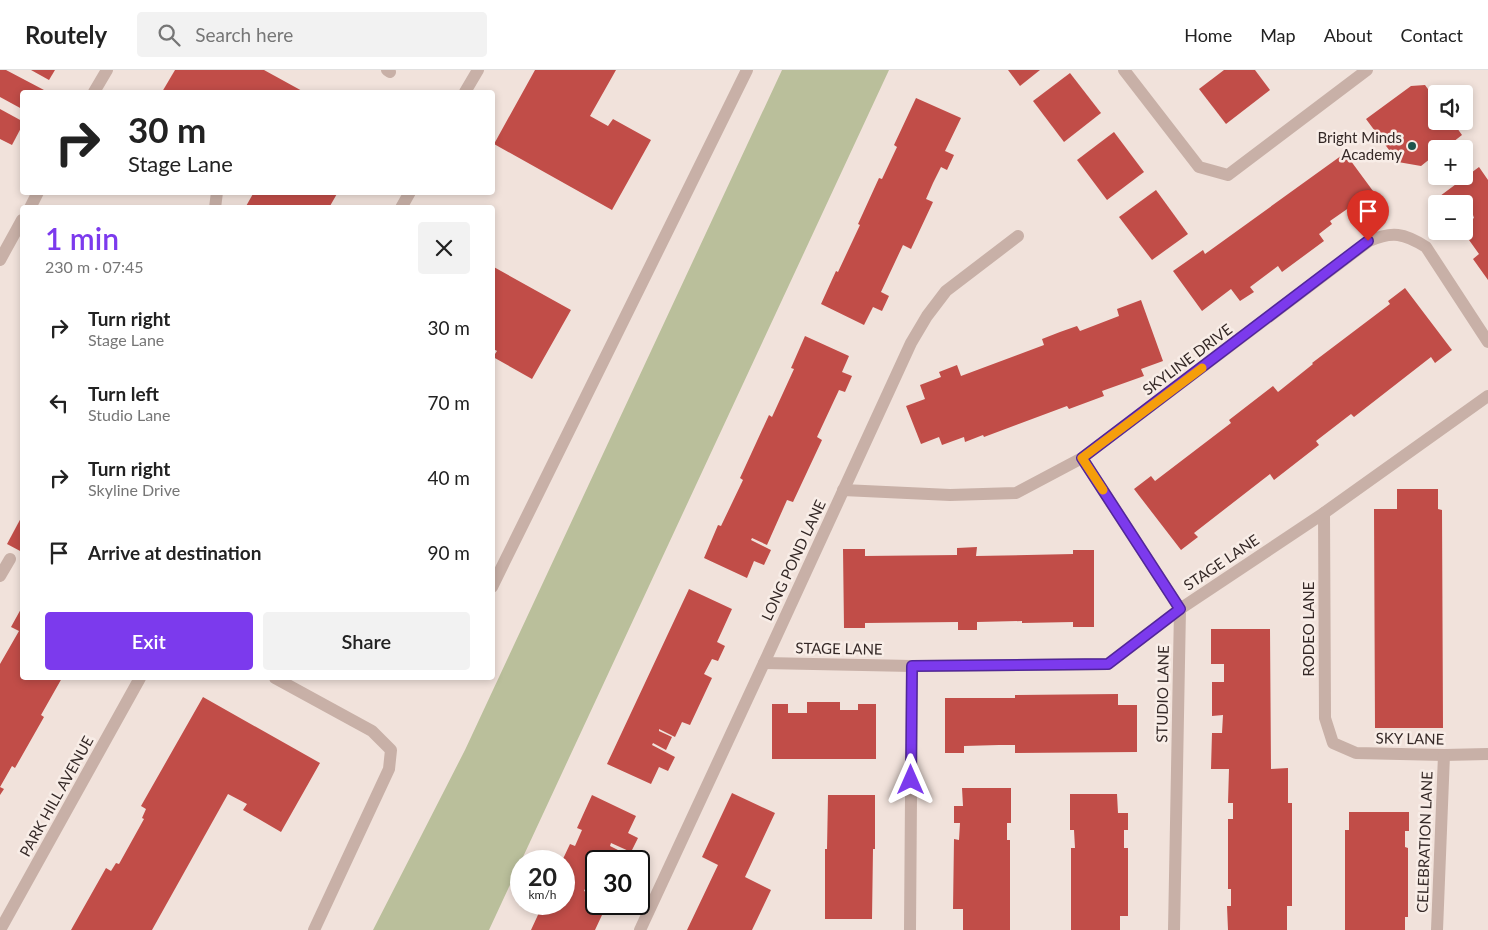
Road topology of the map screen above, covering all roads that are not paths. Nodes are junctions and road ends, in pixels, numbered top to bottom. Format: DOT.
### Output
graph roads {
  1 [pos="107,70"];
  2 [pos="478,70"];
  3 [pos="747,70"];
  4 [pos="1124,70"];
  5 [pos="1367,70"];
  6 [pos="95,90"];
  7 [pos="466,90"];
  8 [pos="20,224"];
  9 [pos="1018,236"];
  10 [pos="0,260"];
  11 [pos="1488,342"];
  12 [pos="1488,396"];
  13 [pos="1082,458"];
  14 [pos="843,490"];
  15 [pos="1324,513"];
  16 [pos="10,559"];
  17 [pos="0,576"];
  18 [pos="495,581"];
  19 [pos="1180,609"];
  20 [pos="764,663"];
  21 [pos="912,666"];
  22 [pos="139,680"];
  23 [pos="279,680"];
  24 [pos="1333,743"];
  25 [pos="1488,754"];
  26 [pos="1444,755"];
  27 [pos="0,930"];
  28 [pos="314,930"];
  29 [pos="640,930"];
  30 [pos="910,930"];
  31 [pos="1174,930"];
  32 [pos="1437,930"];
  1 -- 6 [label="street"];
  2 -- 7 [label="street"];
  3 -- 18 [label="street"];
  4 -- 5 [label="street"];
  8 -- 10 [label="street"];
  9 -- 14 [label="street, LONG POND LANE"];
  11 -- 13 [label="street, SKYLINE DRIVE"];
  12 -- 15 [label="street, STAGE LANE"];
  13 -- 14 [label="street, SKYLINE DRIVE"];
  13 -- 19 [label="street"];
  14 -- 20 [label="street, LONG POND LANE"];
  15 -- 19 [label="street, STAGE LANE"];
  15 -- 24 [label="street, RODEO LANE"];
  16 -- 17 [label="street"];
  19 -- 21 [label="street, STAGE LANE"];
  19 -- 31 [label="street, STUDIO LANE"];
  20 -- 21 [label="street, STAGE LANE"];
  20 -- 29 [label="street, LONG POND LANE"];
  21 -- 30 [label="street"];
  22 -- 27 [label="street, PARK HILL AVENUE"];
  23 -- 28 [label="street"];
  24 -- 26 [label="street, SKY LANE"];
  25 -- 26 [label="street, SKY LANE"];
  26 -- 32 [label="street, CELEBRATION LANE"];
}
